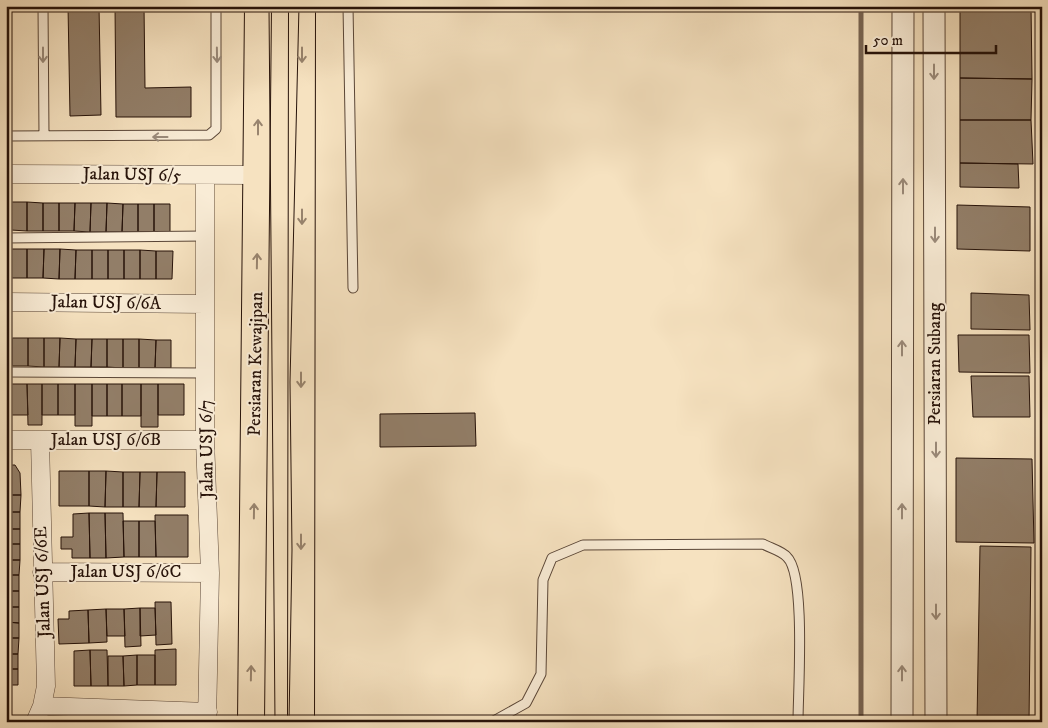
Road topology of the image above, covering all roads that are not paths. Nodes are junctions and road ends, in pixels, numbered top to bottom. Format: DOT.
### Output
graph roads {
  1 [pos="43,6"];
  2 [pos="216,6"];
  3 [pos="258,6"];
  4 [pos="302,6"];
  5 [pos="348,6"];
  6 [pos="903,6"];
  7 [pos="934,6"];
  8 [pos="6,136"];
  9 [pos="44,136"];
  10 [pos="6,174"];
  11 [pos="205,176"];
  12 [pos="258,176"];
  13 [pos="205,236"];
  14 [pos="6,238"];
  15 [pos="353,288"];
  16 [pos="6,302"];
  17 [pos="205,304"];
  18 [pos="6,372"];
  19 [pos="205,373"];
  20 [pos="6,440"];
  21 [pos="40,440"];
  22 [pos="205,440"];
  23 [pos="1042,464"];
  24 [pos="42,572"];
  25 [pos="210,572"];
  26 [pos="38,714"];
  27 [pos="208,717"];
  28 [pos="251,722"];
  29 [pos="302,722"];
  30 [pos="492,722"];
  31 [pos="798,722"];
  32 [pos="902,722"];
  33 [pos="936,722"];
  34 [pos="1042,722"];
  1 -- 9 [label="lane, one-way"];
  2 -- 9 [label="lane, one-way"];
  12 -- 3 [label="main road, Persiaran Kewajipan, one-way"];
  4 -- 29 [label="main road, one-way"];
  5 -- 15 [label="lane"];
  32 -- 6 [label="street, Persiaran Subang, one-way"];
  7 -- 33 [label="street, Persiaran Subang, one-way"];
  8 -- 9 [label="lane"];
  10 -- 11 [label="street, Jalan USJ 6/5"];
  11 -- 12 [label="street, Jalan USJ 6/5"];
  11 -- 13 [label="street, Jalan USJ 6/7"];
  28 -- 12 [label="main road, Persiaran Kewajipan, one-way"];
  13 -- 14 [label="lane"];
  13 -- 17 [label="street, Jalan USJ 6/7"];
  16 -- 17 [label="street, Jalan USJ 6/6A"];
  17 -- 19 [label="street, Jalan USJ 6/7"];
  18 -- 19 [label="lane"];
  19 -- 22 [label="street, Jalan USJ 6/7"];
  20 -- 21 [label="street, Jalan USJ 6/6B"];
  21 -- 22 [label="street, Jalan USJ 6/6B"];
  21 -- 24 [label="street, Jalan USJ 6/6E"];
  22 -- 25 [label="street, Jalan USJ 6/7"];
  23 -- 34 [label="lane"];
  24 -- 25 [label="street, Jalan USJ 6/6C"];
  24 -- 26 [label="street, Jalan USJ 6/6E"];
  25 -- 27 [label="street, Jalan USJ 6/7"];
  26 -- 27 [label="street"];
  30 -- 31 [label="lane"];
}
